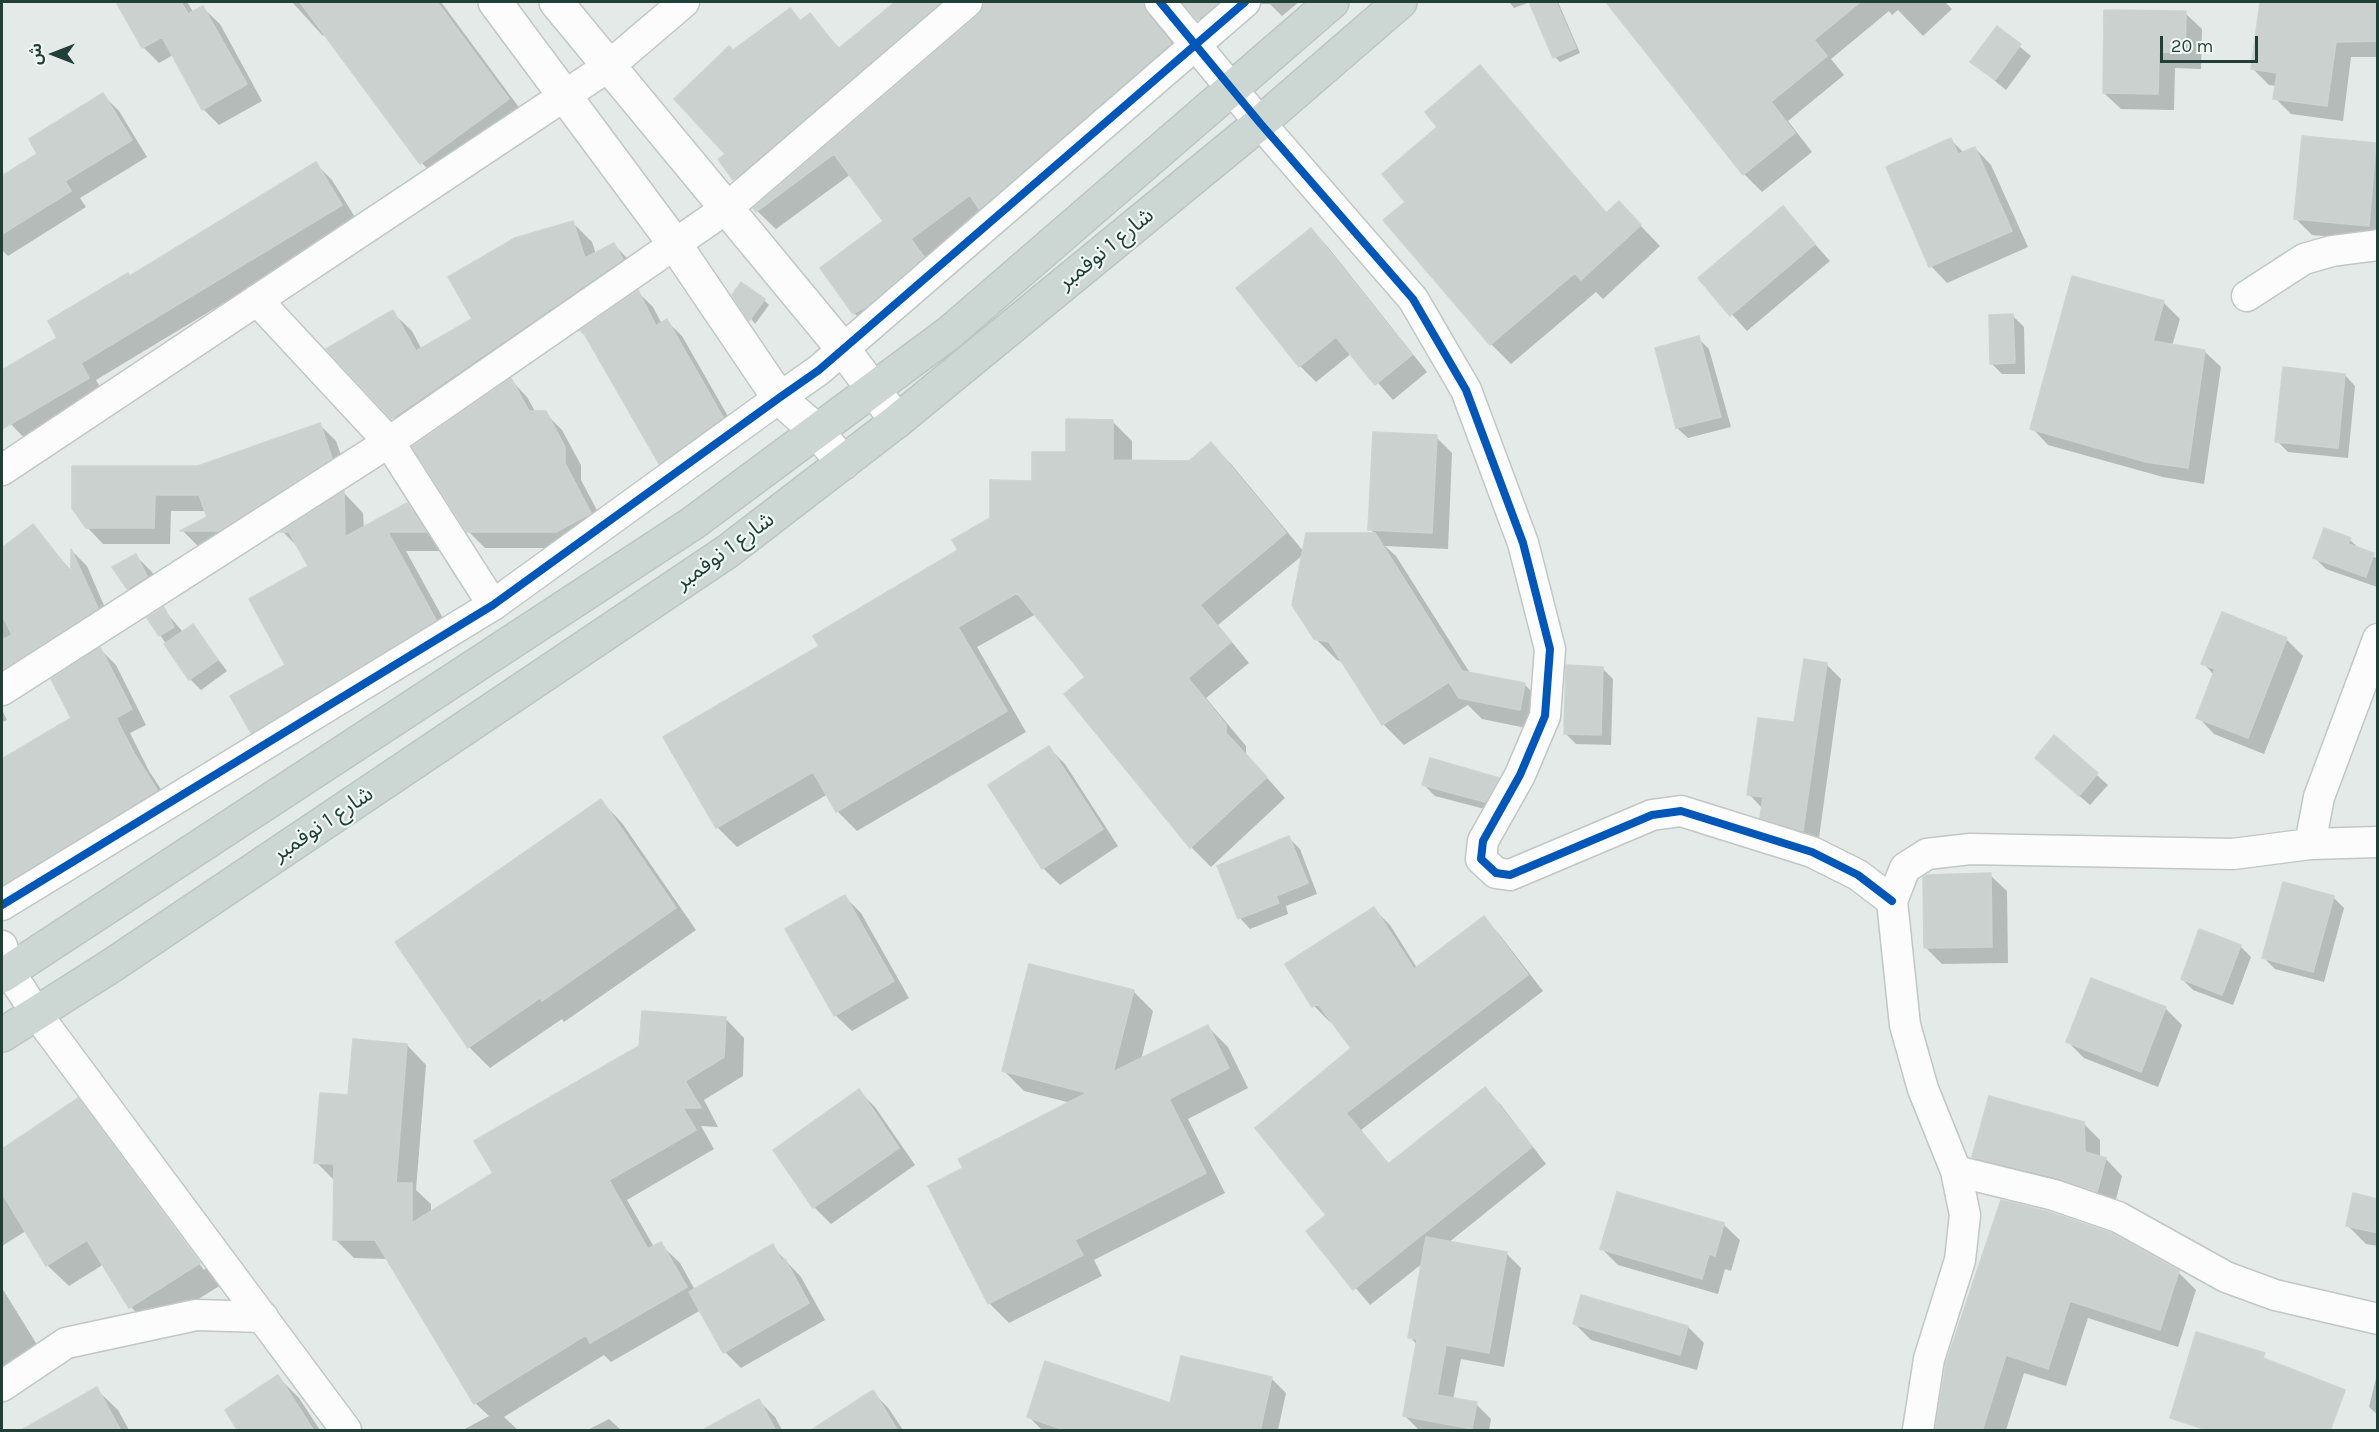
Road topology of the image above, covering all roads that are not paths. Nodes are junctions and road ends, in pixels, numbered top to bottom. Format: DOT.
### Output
graph roads {
  1 [pos="495,2"];
  2 [pos="556,2"];
  3 [pos="684,2"];
  4 [pos="966,2"];
  5 [pos="1160,2"];
  6 [pos="1245,2"];
  7 [pos="1332,2"];
  8 [pos="1400,2"];
  9 [pos="1196,44"];
  10 [pos="609,66"];
  11 [pos="1233,87"];
  12 [pos="564,94"];
  13 [pos="1260,123"];
  14 [pos="727,208"];
  15 [pos="674,243"];
  16 [pos="2378,245"];
  17 [pos="2247,296"];
  18 [pos="257,300"];
  19 [pos="843,349"];
  20 [pos="872,390"];
  21 [pos="780,398"];
  22 [pos="897,421"];
  23 [pos="817,431"];
  24 [pos="389,442"];
  25 [pos="843,463"];
  26 [pos="2,470"];
  27 [pos="493,605"];
  28 [pos="2378,639"];
  29 [pos="2,690"];
  30 [pos="2378,842"];
  31 [pos="2310,844"];
  32 [pos="1892,901"];
  33 [pos="2,905"];
  34 [pos="4,964"];
  35 [pos="36,1013"];
  36 [pos="2,1035"];
  37 [pos="1956,1171"];
  38 [pos="263,1317"];
  39 [pos="2378,1319"];
  40 [pos="2,1386"];
  41 [pos="345,1430"];
  42 [pos="1918,1431"];
  1 -- 12 [label="street"];
  2 -- 10 [label="street"];
  3 -- 10 [label="street"];
  4 -- 14 [label="street"];
  5 -- 9 [label="street"];
  6 -- 9 [label="street"];
  7 -- 11 [label="main road, شارع 1 نوفمبر"];
  8 -- 13 [label="main road, شارع 1 نوفمبر"];
  9 -- 11 [label="street"];
  9 -- 19 [label="street"];
  10 -- 12 [label="street"];
  10 -- 14 [label="street"];
  11 -- 13 [label="street"];
  11 -- 20 [label="main road, شارع 1 نوفمبر"];
  12 -- 15 [label="street"];
  12 -- 18 [label="street"];
  13 -- 22 [label="main road, شارع 1 نوفمبر"];
  13 -- 32 [label="street"];
  14 -- 15 [label="street"];
  14 -- 19 [label="street"];
  15 -- 21 [label="street"];
  15 -- 24 [label="street"];
  16 -- 17 [label="street"];
  18 -- 24 [label="street"];
  18 -- 26 [label="street"];
  19 -- 20 [label="street"];
  19 -- 21 [label="street"];
  20 -- 22 [label="street"];
  20 -- 23 [label="main road, شارع 1 نوفمبر"];
  21 -- 23 [label="street"];
  21 -- 27 [label="street"];
  22 -- 25 [label="main road, شارع 1 نوفمبر"];
  23 -- 25 [label="street"];
  23 -- 34 [label="main road, شارع 1 نوفمبر"];
  24 -- 27 [label="street"];
  24 -- 29 [label="street"];
  25 -- 35 [label="main road, شارع 1 نوفمبر"];
  27 -- 33 [label="street"];
  28 -- 31 [label="street"];
  30 -- 31 [label="street"];
  31 -- 32 [label="street"];
  32 -- 37 [label="street"];
  34 -- 35 [label="street"];
  35 -- 36 [label="main road, شارع 1 نوفمبر"];
  35 -- 38 [label="street"];
  37 -- 39 [label="street"];
  37 -- 42 [label="street"];
  38 -- 40 [label="street"];
  38 -- 41 [label="street"];
}
